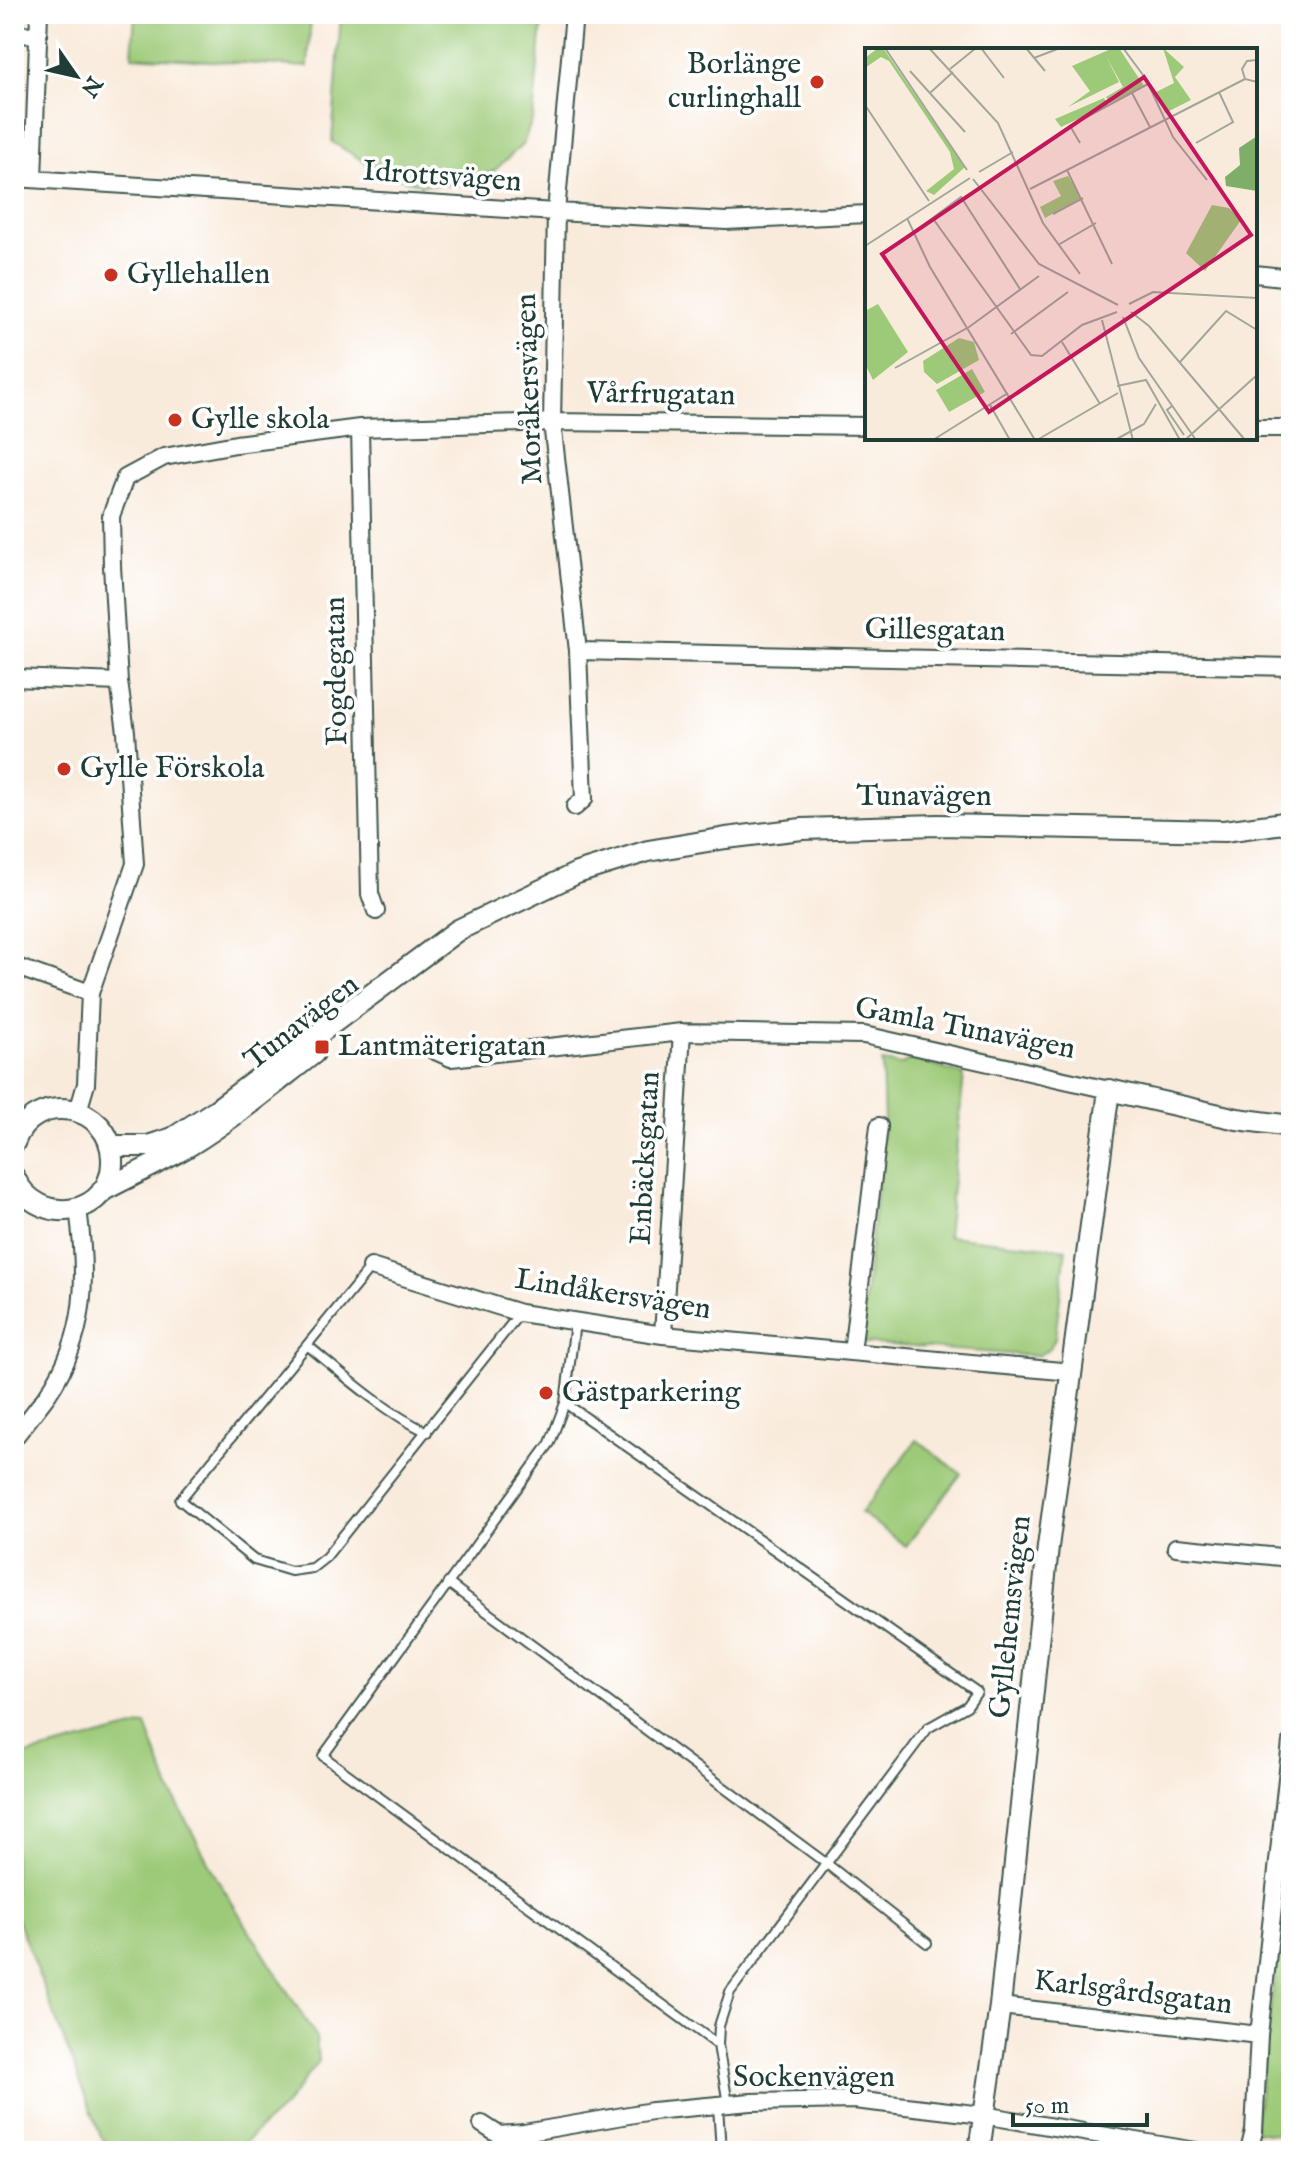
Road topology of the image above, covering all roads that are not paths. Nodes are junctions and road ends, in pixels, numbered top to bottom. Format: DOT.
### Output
graph roads {
  1 [pos="39,14"];
  2 [pos="574,14"];
  3 [pos="14,34"];
  4 [pos="38,35"];
  5 [pos="14,178"];
  6 [pos="33,179"];
  7 [pos="556,212"];
  8 [pos="865,214"];
  9 [pos="1257,274"];
  10 [pos="1291,278"];
  11 [pos="552,422"];
  12 [pos="865,426"];
  13 [pos="360,428"];
  14 [pos="1257,428"];
  15 [pos="1291,428"];
  16 [pos="578,651"];
  17 [pos="1291,667"];
  18 [pos="14,678"];
  19 [pos="119,682"];
  20 [pos="575,807"];
  21 [pos="1286,824"];
  22 [pos="577,873"];
  23 [pos="376,911"];
  24 [pos="14,966"];
  25 [pos="90,993"];
  26 [pos="682,1032"];
  27 [pos="433,1050"];
  28 [pos="1109,1090"];
  29 [pos="78,1111"];
  30 [pos="879,1126"];
  31 [pos="1291,1126"];
  32 [pos="17,1131"];
  33 [pos="111,1146"];
  34 [pos="17,1189"];
  35 [pos="102,1191"];
  36 [pos="78,1208"];
  37 [pos="371,1267"];
  38 [pos="520,1313"];
  39 [pos="575,1322"];
  40 [pos="663,1335"];
  41 [pos="307,1345"];
  42 [pos="852,1352"];
  43 [pos="1072,1372"];
  44 [pos="565,1403"];
  45 [pos="427,1432"];
  46 [pos="14,1438"];
  47 [pos="1176,1547"];
  48 [pos="1291,1558"];
  49 [pos="448,1583"];
  50 [pos="1291,1742"];
  51 [pos="1284,1855"];
  52 [pos="827,1864"];
  53 [pos="927,1943"];
  54 [pos="1000,2006"];
  55 [pos="1259,2035"];
  56 [pos="718,2045"];
  57 [pos="723,2104"];
  58 [pos="983,2115"];
  59 [pos="482,2124"];
  60 [pos="721,2151"];
  61 [pos="979,2151"];
  62 [pos="1196,2151"];
  63 [pos="1249,2151"];
  1 -- 4 [label="street"];
  2 -- 7 [label="street, Moråkersvägen"];
  3 -- 4 [label="street"];
  4 -- 6 [label="street"];
  5 -- 6 [label="street, Idrottsvägen"];
  6 -- 7 [label="street, Idrottsvägen"];
  7 -- 8 [label="street, Idrottsvägen"];
  7 -- 11 [label="street, Moråkersvägen"];
  9 -- 10 [label="street"];
  11 -- 12 [label="street, Vårfrugatan"];
  11 -- 13 [label="street, Vårfrugatan"];
  11 -- 16 [label="street, Moråkersvägen"];
  13 -- 19 [label="street, Vårfrugatan"];
  13 -- 23 [label="street, Fogdegatan"];
  14 -- 15 [label="street"];
  16 -- 17 [label="street, Gillesgatan"];
  16 -- 20 [label="street, Moråkersvägen"];
  18 -- 19 [label="street"];
  19 -- 25 [label="street"];
  21 -- 22 [label="street, Tunavägen"];
  22 -- 33 [label="street, Tunavägen"];
  22 -- 35 [label="street, Tunavägen"];
  24 -- 25 [label="street"];
  25 -- 29 [label="street"];
  26 -- 27 [label="street, Gamla Tunavägen"];
  26 -- 28 [label="street, Gamla Tunavägen"];
  26 -- 40 [label="street, Enbäcksgatan"];
  28 -- 31 [label="street, Gamla Tunavägen"];
  28 -- 43 [label="street, Gyllehemsvägen"];
  29 -- 32 [label="street"];
  29 -- 33 [label="street"];
  30 -- 42 [label="street"];
  33 -- 35 [label="street"];
  34 -- 36 [label="street"];
  35 -- 36 [label="street, Tunavägen"];
  36 -- 46 [label="street"];
  37 -- 38 [label="street, Lindåkersvägen"];
  37 -- 41 [label="lane"];
  38 -- 39 [label="street, Lindåkersvägen"];
  38 -- 45 [label="lane"];
  39 -- 40 [label="street, Lindåkersvägen"];
  39 -- 44 [label="lane"];
  40 -- 42 [label="street, Lindåkersvägen"];
  41 -- 45 [label="lane"];
  41 -- 45 [label="lane"];
  42 -- 43 [label="street, Lindåkersvägen"];
  43 -- 54 [label="street, Gyllehemsvägen"];
  44 -- 49 [label="lane"];
  44 -- 52 [label="lane"];
  47 -- 48 [label="street"];
  49 -- 52 [label="lane"];
  49 -- 56 [label="lane"];
  50 -- 51 [label="street, Karlsgårdsgatan"];
  51 -- 55 [label="street, Karlsgårdsgatan"];
  52 -- 53 [label="lane"];
  52 -- 56 [label="lane"];
  54 -- 55 [label="street, Karlsgårdsgatan"];
  54 -- 58 [label="street, Gyllehemsvägen"];
  55 -- 63 [label="street, Karlsgårdsgatan"];
  56 -- 57 [label="lane"];
  57 -- 58 [label="street, Sockenvägen"];
  57 -- 59 [label="street, Sockenvägen"];
  57 -- 60 [label="lane"];
  58 -- 61 [label="street, Gyllehemsvägen"];
  58 -- 62 [label="street, Sockenvägen"];
}
